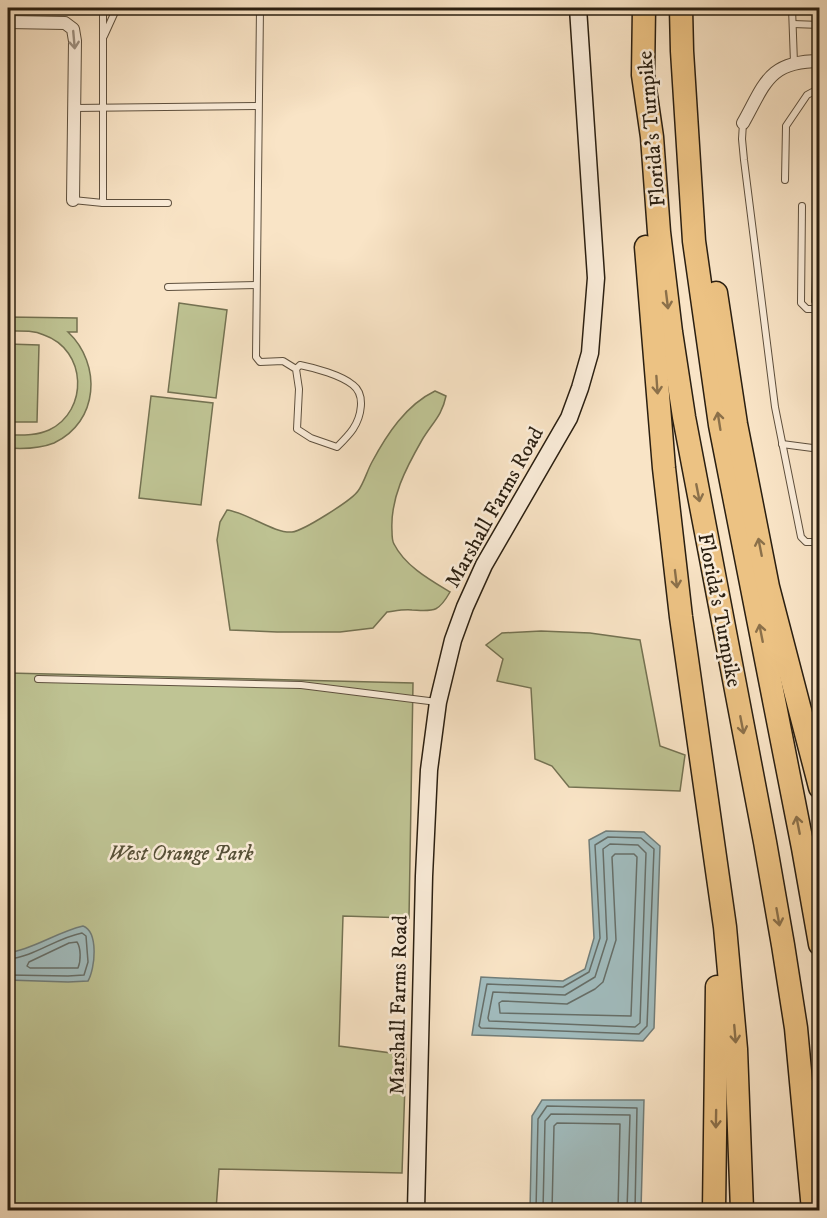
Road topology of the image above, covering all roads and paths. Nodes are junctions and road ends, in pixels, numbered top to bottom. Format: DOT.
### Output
graph roads {
  1 [pos="103,8"];
  2 [pos="115,8"];
  3 [pos="260,8"];
  4 [pos="578,8"];
  5 [pos="644,8"];
  6 [pos="681,8"];
  7 [pos="792,8"];
  8 [pos="8,22"];
  9 [pos="793,24"];
  10 [pos="819,25"];
  11 [pos="103,39"];
  12 [pos="682,51"];
  13 [pos="819,61"];
  14 [pos="794,63"];
  15 [pos="643,75"];
  16 [pos="819,88"];
  17 [pos="258,106"];
  18 [pos="74,108"];
  19 [pos="103,109"];
  20 [pos="743,123"];
  21 [pos="785,180"];
  22 [pos="73,200"];
  23 [pos="103,203"];
  24 [pos="168,203"];
  25 [pos="802,206"];
  26 [pos="256,285"];
  27 [pos="168,287"];
  28 [pos="819,309"];
  29 [pos="296,369"];
  30 [pos="782,444"];
  31 [pos="819,448"];
  32 [pos="819,542"];
  33 [pos="38,679"];
  34 [pos="438,702"];
  35 [pos="703,767"];
  36 [pos="819,787"];
  37 [pos="819,944"];
  38 [pos="416,1210"];
  39 [pos="714,1210"];
  40 [pos="742,1210"];
  41 [pos="813,1210"];
  1 -- 11 [label="lane"];
  2 -- 11 [label="lane"];
  3 -- 17 [label="lane"];
  4 -- 34 [label="street, Marshall Farms Road"];
  5 -- 15 [label="highway, Florida's Turnpike"];
  6 -- 12 [label="highway, Florida's Turnpike"];
  7 -- 9 [label="lane"];
  8 -- 18 [label="street, one-way"];
  9 -- 10 [label="lane"];
  9 -- 14 [label="lane"];
  11 -- 19 [label="lane"];
  36 -- 12 [label="highway, one-way"];
  37 -- 12 [label="highway, Florida's Turnpike, one-way"];
  13 -- 14 [label="street"];
  14 -- 20 [label="street"];
  15 -- 35 [label="highway, one-way"];
  15 -- 41 [label="highway, Florida's Turnpike, one-way"];
  16 -- 21 [label="lane"];
  17 -- 19 [label="lane"];
  17 -- 26 [label="lane"];
  18 -- 19 [label="lane"];
  18 -- 22 [label="street"];
  19 -- 23 [label="lane"];
  20 -- 30 [label="lane"];
  22 -- 23 [label="lane"];
  23 -- 24 [label="lane"];
  25 -- 28 [label="lane"];
  26 -- 27 [label="lane"];
  26 -- 29 [label="lane"];
  29 -- 29 [label="lane"];
  30 -- 31 [label="lane"];
  30 -- 32 [label="lane"];
  33 -- 34 [label="lane"];
  34 -- 38 [label="street, Marshall Farms Road"];
  35 -- 39 [label="highway, one-way"];
  35 -- 40 [label="highway, one-way"];
}
